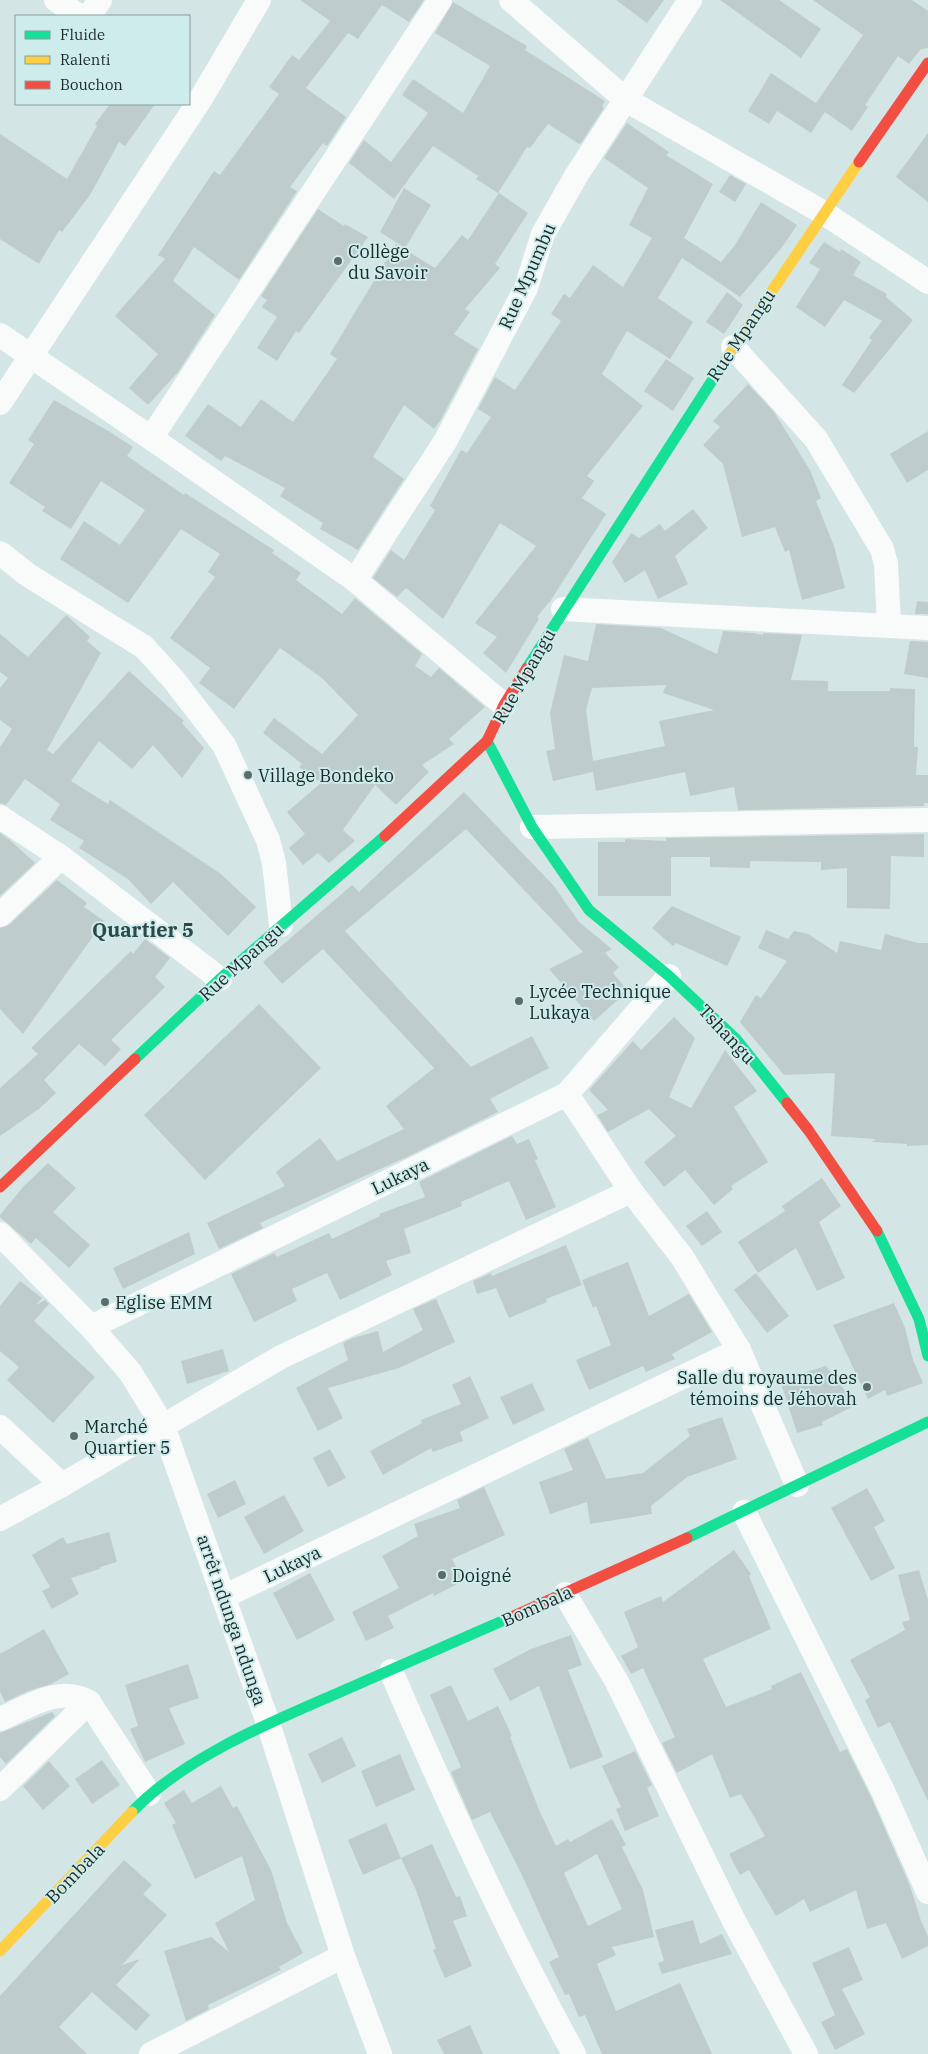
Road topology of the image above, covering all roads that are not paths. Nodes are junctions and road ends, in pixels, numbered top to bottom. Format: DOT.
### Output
graph roads {
  1 [pos="56,0"];
  2 [pos="100,0"];
  3 [pos="259,0"];
  4 [pos="440,0"];
  5 [pos="511,0"];
  6 [pos="690,0"];
  7 [pos="77,15"];
  8 [pos="90,15"];
  9 [pos="928,63"];
  10 [pos="194,96"];
  11 [pos="626,100"];
  12 [pos="188,105"];
  13 [pos="824,213"];
  14 [pos="928,282"];
  15 [pos="0,335"];
  16 [pos="733,347"];
  17 [pos="32,355"];
  18 [pos="0,404"];
  19 [pos="151,438"];
  20 [pos="0,553"];
  21 [pos="355,580"];
  22 [pos="563,609"];
  23 [pos="889,625"];
  24 [pos="928,628"];
  25 [pos="504,704"];
  26 [pos="487,741"];
  27 [pos="0,817"];
  28 [pos="928,820"];
  29 [pos="532,827"];
  30 [pos="61,857"];
  31 [pos="0,915"];
  32 [pos="281,925"];
  33 [pos="669,976"];
  34 [pos="220,980"];
  35 [pos="567,1094"];
  36 [pos="0,1187"];
  37 [pos="631,1191"];
  38 [pos="0,1234"];
  39 [pos="91,1326"];
  40 [pos="739,1350"];
  41 [pos="928,1356"];
  42 [pos="928,1422"];
  43 [pos="163,1426"];
  44 [pos="0,1427"];
  45 [pos="62,1485"];
  46 [pos="797,1485"];
  47 [pos="744,1512"];
  48 [pos="0,1519"];
  49 [pos="565,1594"];
  50 [pos="223,1596"];
  51 [pos="391,1671"];
  52 [pos="89,1702"];
  53 [pos="0,1719"];
  54 [pos="268,1723"];
  55 [pos="0,1789"];
  56 [pos="150,1794"];
  57 [pos="928,1892"];
  58 [pos="0,1952"];
  59 [pos="344,1956"];
  60 [pos="151,2054"];
  61 [pos="380,2054"];
  62 [pos="574,2054"];
  63 [pos="806,2054"];
  1 -- 7 [label="street"];
  2 -- 8 [label="street"];
  3 -- 10 [label="street"];
  4 -- 19 [label="street"];
  5 -- 11 [label="street"];
  6 -- 11 [label="street, Rue Mpumbu"];
  9 -- 13 [label="street, Rue Mpangu"];
  11 -- 13 [label="street"];
  11 -- 21 [label="street, Rue Mpumbu"];
  12 -- 17 [label="street"];
  13 -- 14 [label="street"];
  13 -- 16 [label="street, Rue Mpangu"];
  15 -- 17 [label="street"];
  16 -- 22 [label="street, Rue Mpangu"];
  16 -- 23 [label="street"];
  17 -- 18 [label="street"];
  17 -- 19 [label="street"];
  19 -- 21 [label="street"];
  20 -- 32 [label="street"];
  21 -- 25 [label="street"];
  22 -- 23 [label="street"];
  22 -- 25 [label="street, Rue Mpangu"];
  23 -- 24 [label="street"];
  25 -- 26 [label="street, Rue Mpangu"];
  26 -- 29 [label="street, Tshangu"];
  26 -- 32 [label="street, Rue Mpangu"];
  27 -- 30 [label="street"];
  28 -- 29 [label="street"];
  29 -- 33 [label="street, Tshangu"];
  30 -- 31 [label="street"];
  30 -- 34 [label="street"];
  32 -- 34 [label="street, Rue Mpangu"];
  33 -- 35 [label="street, Lukaya"];
  33 -- 41 [label="street, Tshangu"];
  34 -- 36 [label="street, Rue Mpangu"];
  35 -- 37 [label="street"];
  35 -- 39 [label="street, Lukaya"];
  37 -- 40 [label="street"];
  37 -- 43 [label="street"];
  38 -- 39 [label="street, arrêt ndunga ndunga"];
  39 -- 43 [label="street, arrêt ndunga ndunga"];
  40 -- 46 [label="street"];
  40 -- 50 [label="street, Lukaya"];
  42 -- 46 [label="street, Bombala"];
  43 -- 45 [label="street"];
  43 -- 50 [label="street, arrêt ndunga ndunga"];
  44 -- 45 [label="street"];
  45 -- 48 [label="street"];
  46 -- 47 [label="street, Bombala"];
  47 -- 49 [label="street, Bombala"];
  47 -- 57 [label="street"];
  49 -- 51 [label="street, Bombala"];
  49 -- 63 [label="street"];
  50 -- 54 [label="street, arrêt ndunga ndunga"];
  51 -- 54 [label="street, Bombala"];
  51 -- 62 [label="street"];
  52 -- 53 [label="street"];
  52 -- 55 [label="street"];
  52 -- 56 [label="street"];
  54 -- 56 [label="street, Bombala"];
  54 -- 59 [label="street, arrêt ndunga ndunga"];
  56 -- 58 [label="street, Bombala"];
  59 -- 60 [label="street"];
  59 -- 61 [label="street, arrêt ndunga ndunga"];
}
